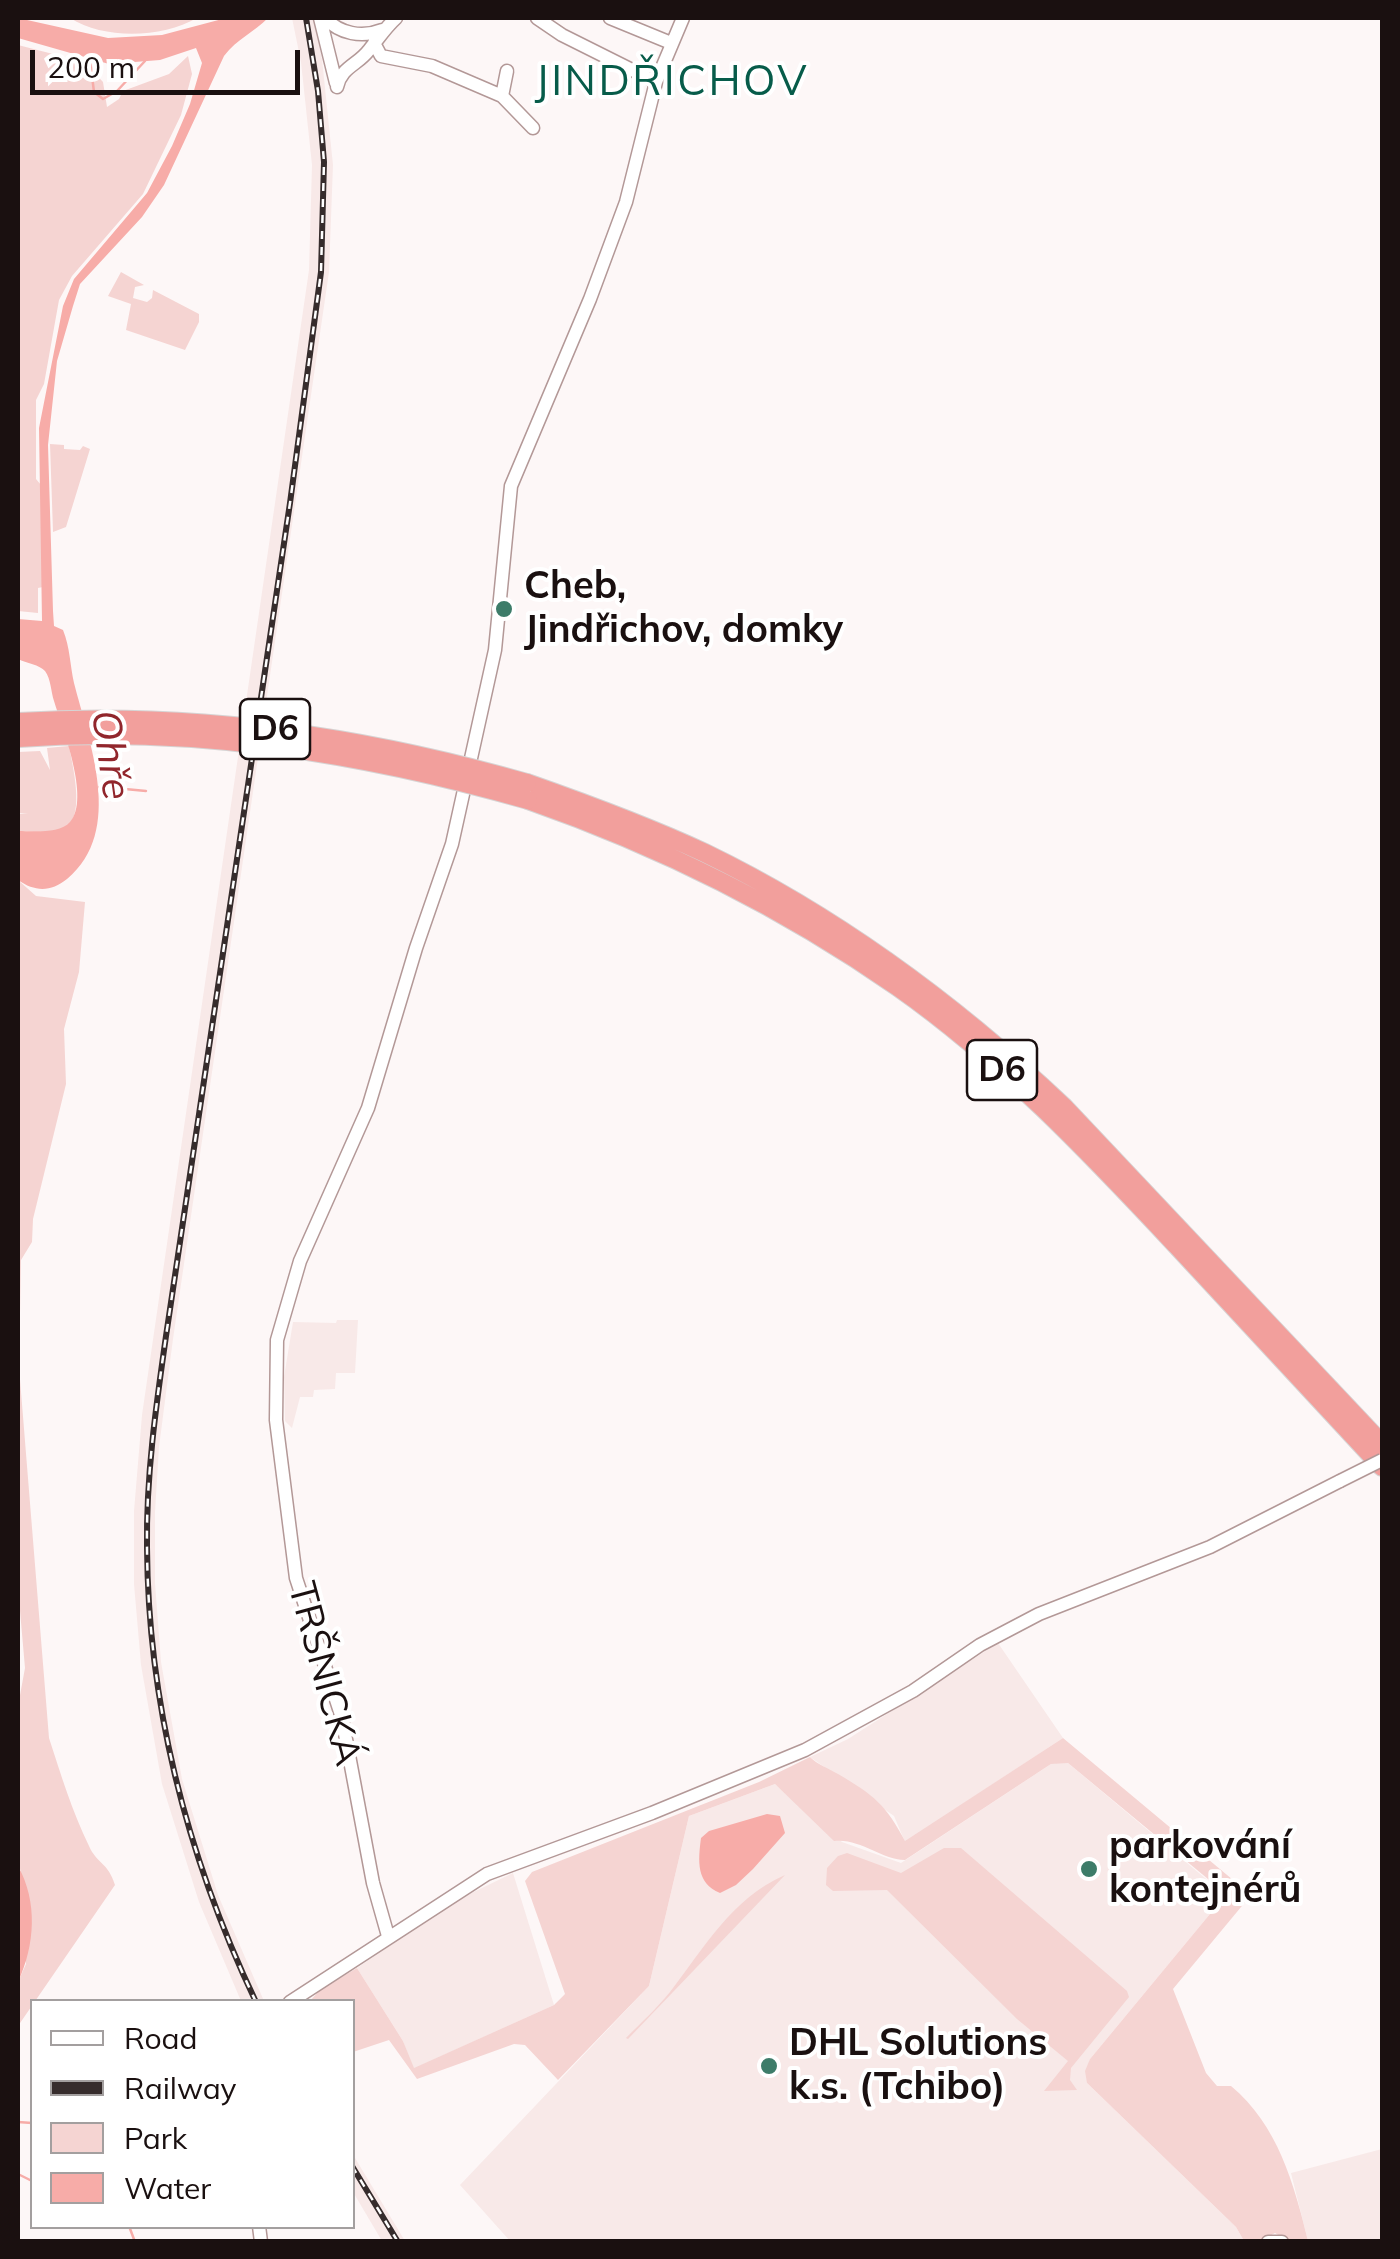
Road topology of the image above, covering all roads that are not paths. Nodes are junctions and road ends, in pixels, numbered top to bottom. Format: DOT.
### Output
graph roads {
  1 [pos="323,18"];
  2 [pos="396,18"];
  3 [pos="537,18"];
  4 [pos="610,18"];
  5 [pos="683,18"];
  6 [pos="384,28"];
  7 [pos="374,43"];
  8 [pos="671,43"];
  9 [pos="328,54"];
  10 [pos="384,58"];
  11 [pos="358,60"];
  12 [pos="507,72"];
  13 [pos="656,82"];
  14 [pos="502,96"];
  15 [pos="533,128"];
  16 [pos="18,722"];
  17 [pos="18,738"];
  18 [pos="528,791"];
  19 [pos="1382,1444"];
  20 [pos="1382,1463"];
  21 [pos="388,1936"];
  22 [pos="294,1999"];
  23 [pos="1268,2242"];
  24 [pos="1282,2242"];
  1 -- 6 [label="street"];
  1 -- 9 [label="street"];
  2 -- 6 [label="street"];
  3 -- 13 [label="street"];
  4 -- 8 [label="street"];
  5 -- 8 [label="street, TRŠNICKÁ"];
  6 -- 7 [label="street"];
  7 -- 10 [label="street"];
  7 -- 11 [label="street"];
  8 -- 13 [label="street, TRŠNICKÁ"];
  9 -- 11 [label="street"];
  9 -- 11 [label="street"];
  10 -- 11 [label="street"];
  10 -- 14 [label="street"];
  12 -- 14 [label="street"];
  13 -- 21 [label="street, TRŠNICKÁ"];
  14 -- 15 [label="street"];
  16 -- 18 [label="highway, D6, bridge"];
  17 -- 18 [label="highway, D6, bridge"];
  18 -- 19 [label="highway, D6"];
  18 -- 20 [label="highway, D6"];
  20 -- 21 [label="street, bridge"];
  21 -- 22 [label="street"];
  23 -- 24 [label="street"];
}
